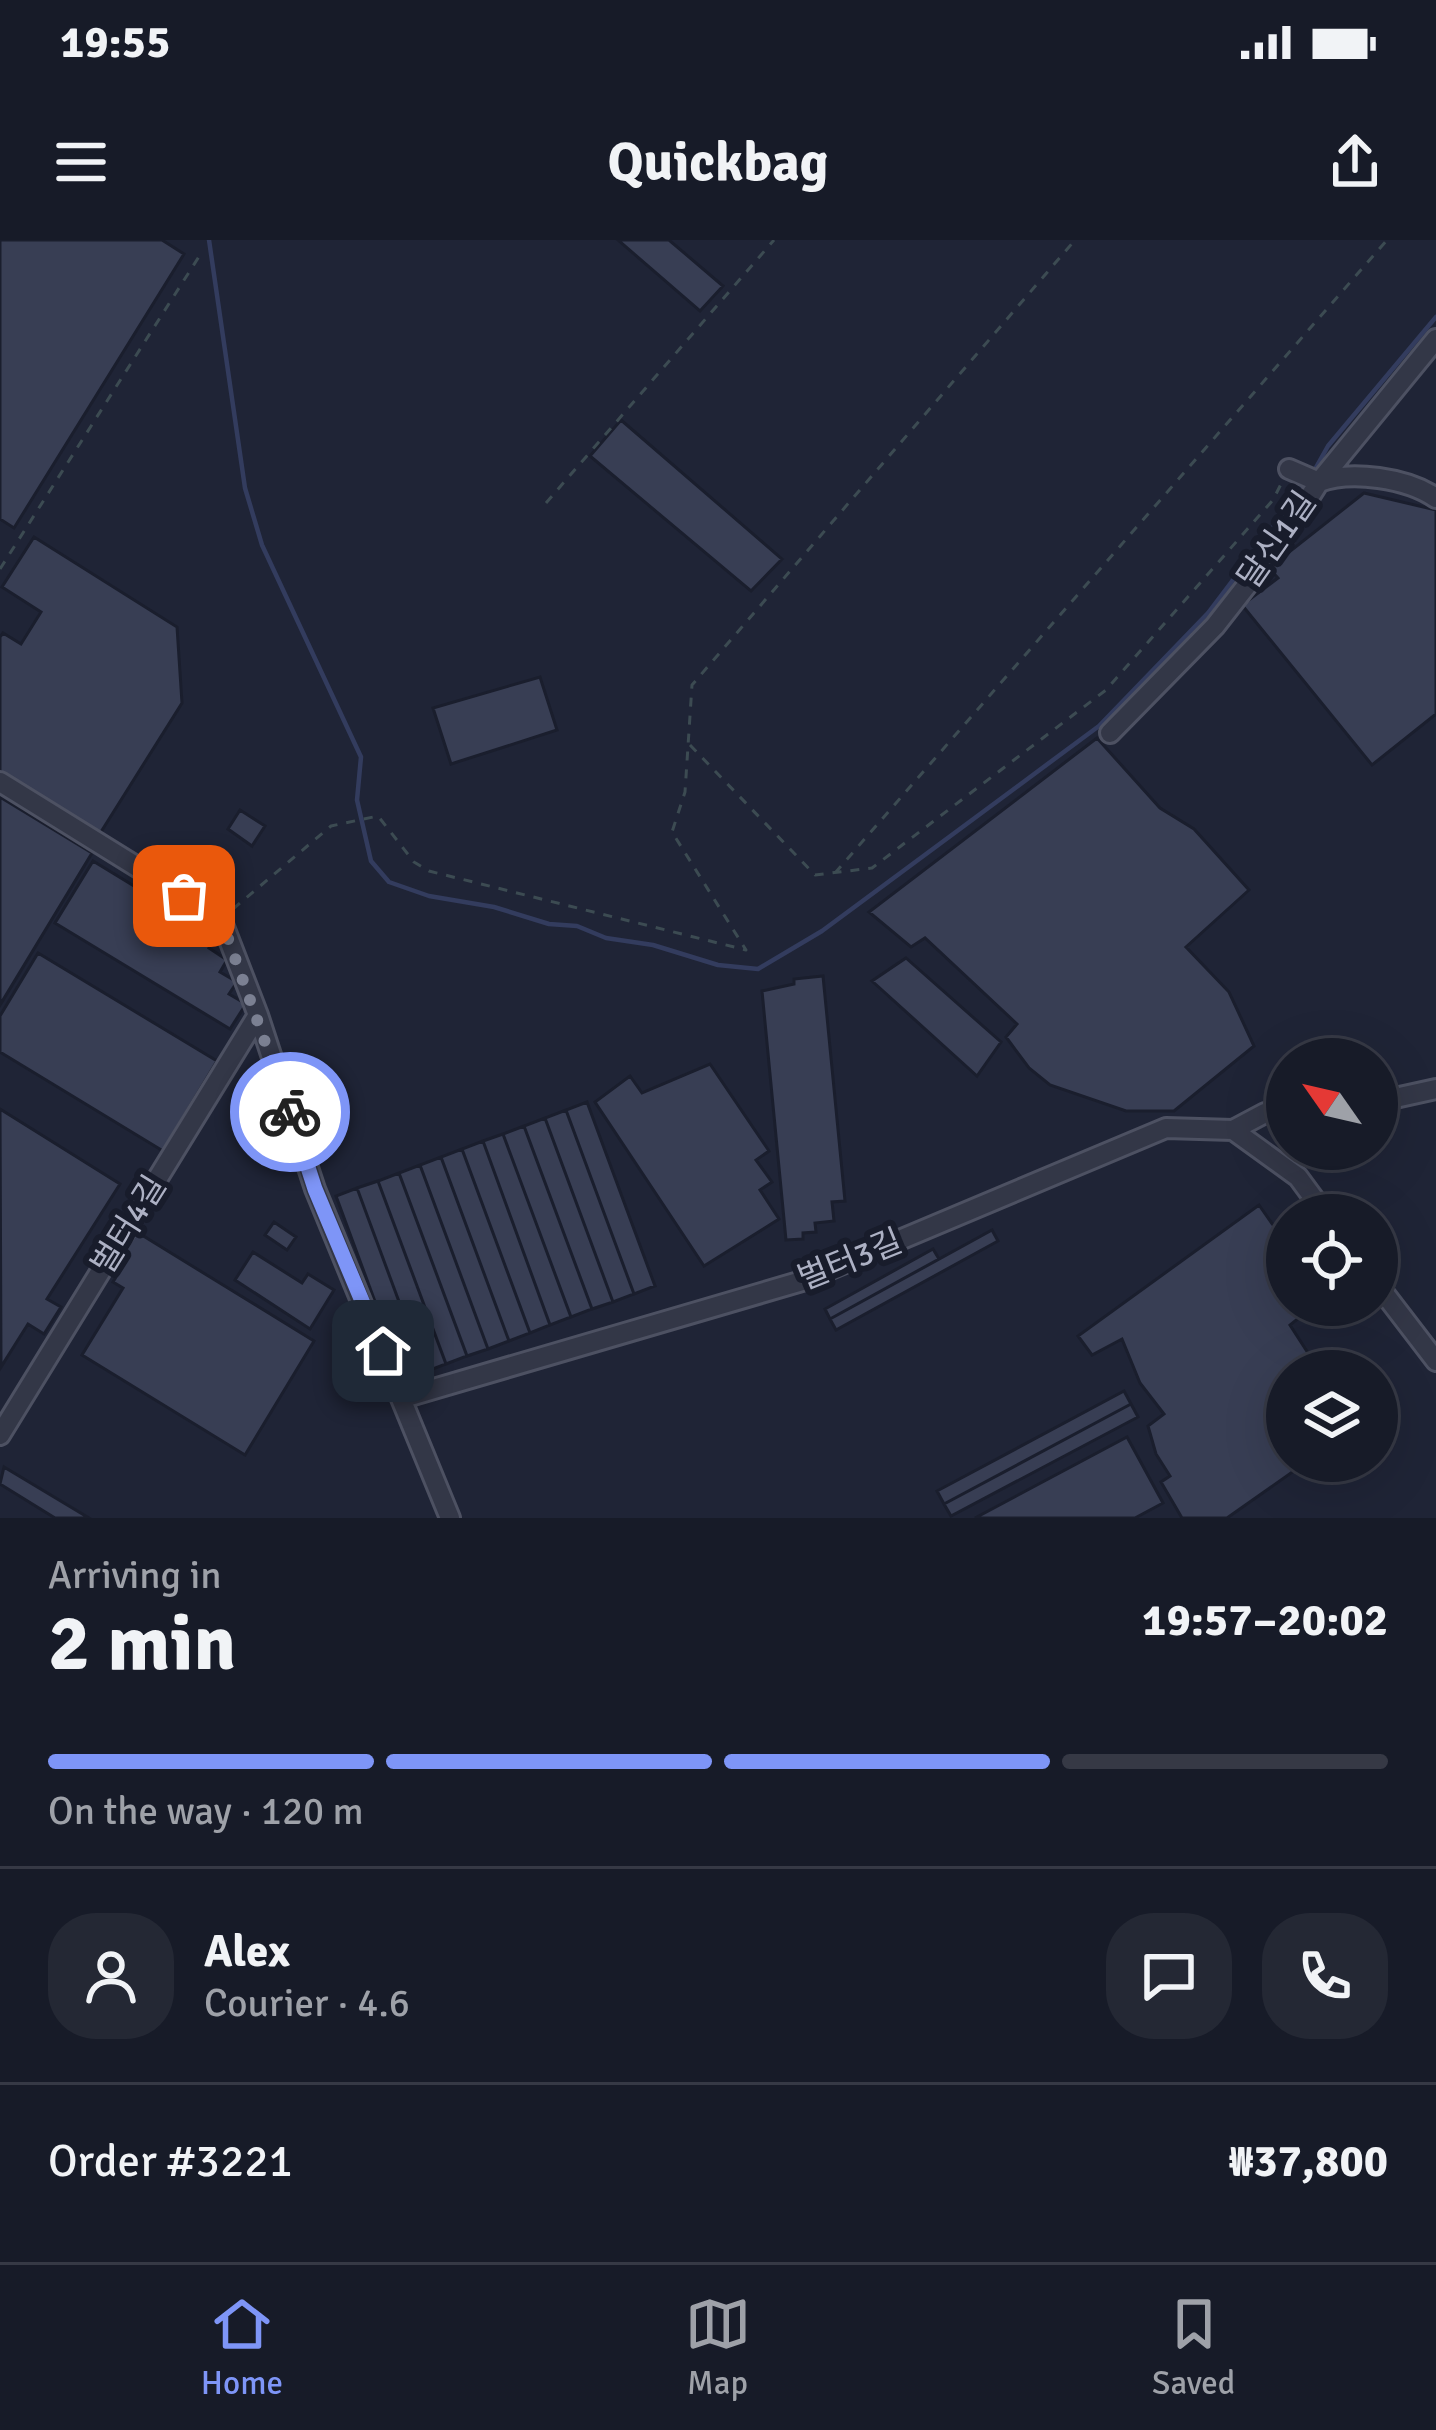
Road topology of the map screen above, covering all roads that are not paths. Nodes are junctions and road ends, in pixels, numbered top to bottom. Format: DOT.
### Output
graph roads {
  1 [pos="1436,339"];
  2 [pos="1288,470"];
  3 [pos="1319,482"];
  4 [pos="1436,498"];
  5 [pos="1110,733"];
  6 [pos="0,782"];
  7 [pos="258,1015"];
  8 [pos="1436,1089"];
  9 [pos="1398,1097"];
  10 [pos="1266,1113"];
  11 [pos="1233,1130"];
  12 [pos="1310,1194"];
  13 [pos="1398,1311"];
  14 [pos="1436,1361"];
  15 [pos="403,1398"];
  16 [pos="0,1435"];
  17 [pos="450,1518"];
  1 -- 3 [label="street, 달신1길"];
  2 -- 3 [label="street"];
  3 -- 4 [label="street"];
  3 -- 5 [label="street, 달신1길"];
  6 -- 7 [label="street"];
  7 -- 15 [label="street"];
  7 -- 16 [label="street, 벌터4길"];
  8 -- 9 [label="street"];
  10 -- 11 [label="street, 벌터3길"];
  11 -- 12 [label="street"];
  11 -- 15 [label="street, 벌터3길"];
  13 -- 14 [label="street"];
  15 -- 17 [label="street"];
}
